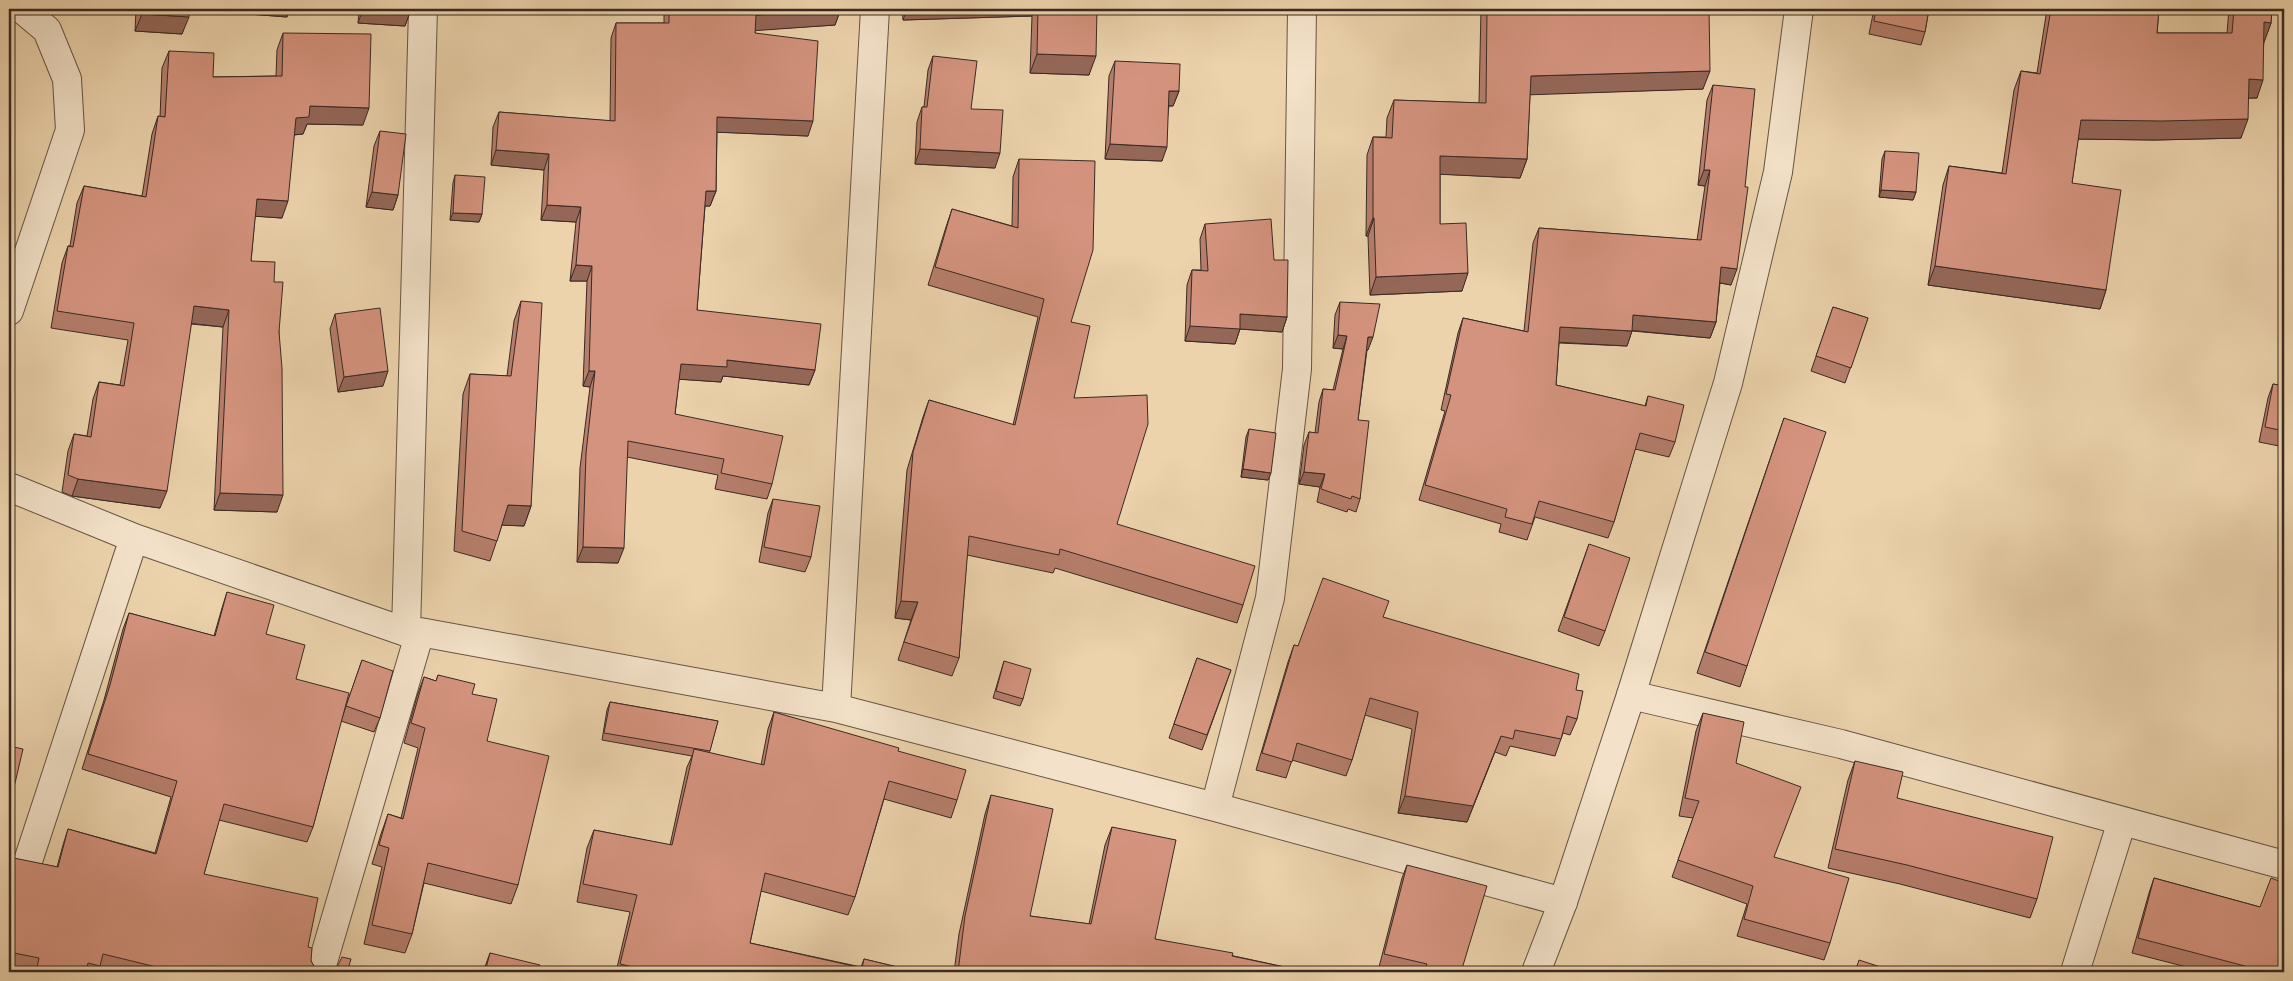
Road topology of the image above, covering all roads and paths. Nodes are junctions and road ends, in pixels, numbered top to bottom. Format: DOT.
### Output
graph roads {
  1 [pos="22,9"];
  2 [pos="423,9"];
  3 [pos="875,9"];
  4 [pos="1302,9"];
  5 [pos="1799,9"];
  6 [pos="9,311"];
  7 [pos="9,487"];
  8 [pos="134,538"];
  9 [pos="413,632"];
  10 [pos="1631,695"];
  11 [pos="836,708"];
  12 [pos="1215,807"];
  13 [pos="2122,821"];
  14 [pos="29,858"];
  15 [pos="2284,866"];
  16 [pos="1563,902"];
  17 [pos="320,972"];
  18 [pos="1536,972"];
  19 [pos="2074,972"];
  1 -- 6 [label="street"];
  2 -- 9 [label="street"];
  3 -- 11 [label="street"];
  4 -- 12 [label="street"];
  5 -- 10 [label="street"];
  7 -- 8 [label="street"];
  8 -- 9 [label="street"];
  8 -- 14 [label="street"];
  9 -- 11 [label="street"];
  9 -- 17 [label="street"];
  10 -- 13 [label="street"];
  10 -- 16 [label="street"];
  11 -- 12 [label="street"];
  12 -- 16 [label="street"];
  13 -- 15 [label="street"];
  13 -- 19 [label="street"];
  16 -- 18 [label="street"];
}
